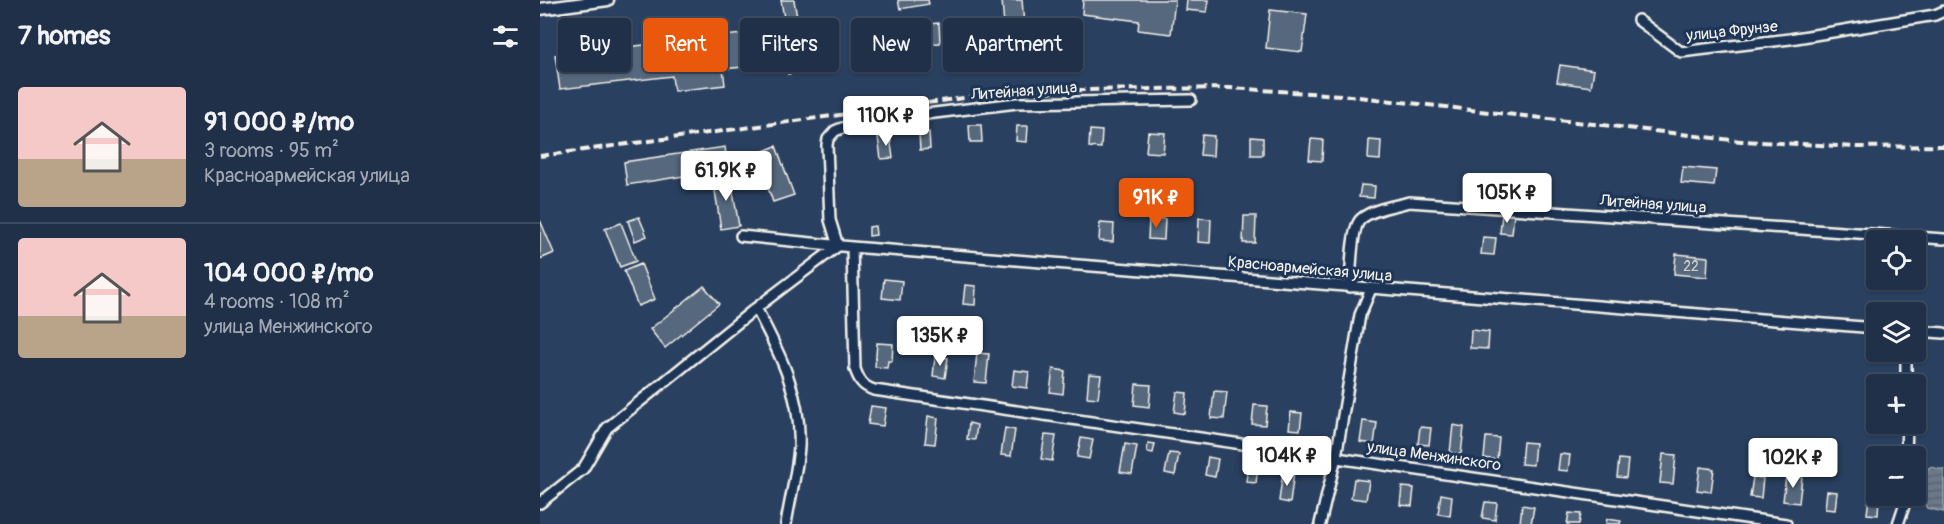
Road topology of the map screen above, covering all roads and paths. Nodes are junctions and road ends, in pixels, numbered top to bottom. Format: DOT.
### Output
graph roads {
  1 [pos="608,0"];
  2 [pos="540,9"];
  3 [pos="1944,11"];
  4 [pos="1638,20"];
  5 [pos="1191,100"];
  6 [pos="741,236"];
  7 [pos="1944,239"];
  8 [pos="838,246"];
  9 [pos="852,247"];
  10 [pos="1350,287"];
  11 [pos="1371,289"];
  12 [pos="756,308"];
  13 [pos="1866,327"];
  14 [pos="1926,332"];
  15 [pos="1944,333"];
  16 [pos="1336,457"];
  17 [pos="540,503"];
  18 [pos="1904,506"];
  19 [pos="786,524"];
  20 [pos="1320,524"];
  21 [pos="1786,524"];
  22 [pos="1898,524"];
  1 -- 2 [label="street"];
  3 -- 4 [label="street, улица Фрунзе"];
  5 -- 8 [label="street, Литейная улица"];
  6 -- 8 [label="street, Красноармейская улица"];
  7 -- 10 [label="street, Литейная улица"];
  8 -- 9 [label="street, Красноармейская улица"];
  8 -- 12 [label="street"];
  9 -- 10 [label="street, Красноармейская улица"];
  9 -- 16 [label="street, улица Менжинского"];
  10 -- 11 [label="street, Красноармейская улица"];
  11 -- 13 [label="street, Красноармейская улица"];
  11 -- 16 [label="street"];
  12 -- 17 [label="street"];
  12 -- 19 [label="street"];
  14 -- 15 [label="street"];
  16 -- 20 [label="street"];
  16 -- 21 [label="street, улица Менжинского"];
  18 -- 22 [label="street"];
}
